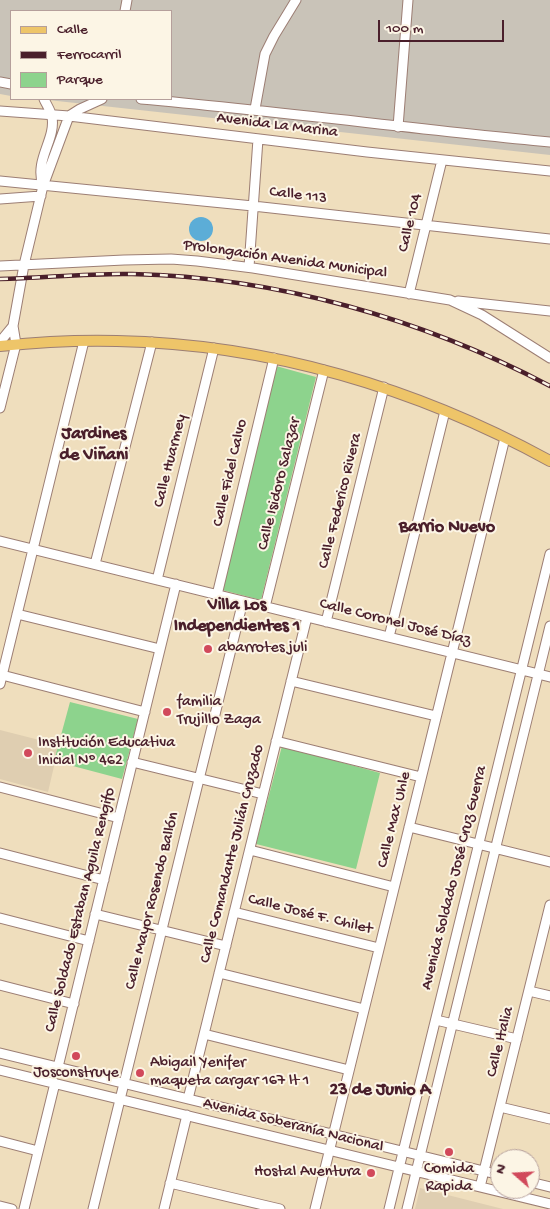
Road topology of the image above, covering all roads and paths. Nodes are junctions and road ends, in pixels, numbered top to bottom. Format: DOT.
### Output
graph roads {
  1 [pos="296,0"];
  2 [pos="408,0"];
  3 [pos="44,100"];
  4 [pos="100,100"];
  5 [pos="152,100"];
  6 [pos="255,109"];
  7 [pos="0,111"];
  8 [pos="52,116"];
  9 [pos="69,116"];
  10 [pos="398,127"];
  11 [pos="258,139"];
  12 [pos="550,142"];
  13 [pos="442,160"];
  14 [pos="550,171"];
  15 [pos="0,181"];
  16 [pos="42,191"];
  17 [pos="0,199"];
  18 [pos="253,206"];
  19 [pos="426,226"];
  20 [pos="550,239"];
  21 [pos="24,265"];
  22 [pos="0,266"];
  23 [pos="249,267"];
  24 [pos="409,294"];
  25 [pos="450,300"];
  26 [pos="550,310"];
  27 [pos="13,326"];
  28 [pos="84,341"];
  29 [pos="0,342"];
  30 [pos="152,342"];
  31 [pos="16,344"];
  32 [pos="0,346"];
  33 [pos="214,348"];
  34 [pos="274,358"];
  35 [pos="550,358"];
  36 [pos="324,370"];
  37 [pos="384,387"];
  38 [pos="0,408"];
  39 [pos="445,410"];
  40 [pos="505,438"];
  41 [pos="550,461"];
  42 [pos="0,541"];
  43 [pos="33,549"];
  44 [pos="550,554"];
  45 [pos="95,564"];
  46 [pos="157,580"];
  47 [pos="176,584"];
  48 [pos="217,595"];
  49 [pos="243,601"];
  50 [pos="265,606"];
  51 [pos="17,614"];
  52 [pos="307,617"];
  53 [pos="326,622"];
  54 [pos="550,626"];
  55 [pos="389,637"];
  56 [pos="160,649"];
  57 [pos="452,653"];
  58 [pos="522,670"];
  59 [pos="538,674"];
  60 [pos="550,677"];
  61 [pos="1,680"];
  62 [pos="291,681"];
  63 [pos="145,712"];
  64 [pos="436,716"];
  65 [pos="276,741"];
  66 [pos="132,762"];
  67 [pos="421,777"];
  68 [pos="199,778"];
  69 [pos="0,787"];
  70 [pos="264,794"];
  71 [pos="119,818"];
  72 [pos="409,827"];
  73 [pos="479,844"];
  74 [pos="495,848"];
  75 [pos="250,850"];
  76 [pos="0,852"];
  77 [pos="550,862"];
  78 [pos="104,880"];
  79 [pos="394,887"];
  80 [pos="550,905"];
  81 [pos="234,912"];
  82 [pos="96,914"];
  83 [pos="0,918"];
  84 [pos="162,930"];
  85 [pos="547,930"];
  86 [pos="89,941"];
  87 [pos="226,946"];
  88 [pos="379,948"];
  89 [pos="219,973"];
  90 [pos="0,985"];
  91 [pos="529,990"];
  92 [pos="550,996"];
  93 [pos="74,1004"];
  94 [pos="364,1009"];
  95 [pos="436,1020"];
  96 [pos="452,1024"];
  97 [pos="204,1034"];
  98 [pos="517,1039"];
  99 [pos="0,1053"];
  100 [pos="58,1067"];
  101 [pos="0,1070"];
  102 [pos="349,1070"];
  103 [pos="55,1083"];
  104 [pos="124,1083"];
  105 [pos="188,1098"];
  106 [pos="120,1099"];
  107 [pos="500,1107"];
  108 [pos="186,1115"];
  109 [pos="550,1119"];
  110 [pos="333,1134"];
  111 [pos="0,1141"];
  112 [pos="329,1150"];
  113 [pos="38,1151"];
  114 [pos="403,1151"];
  115 [pos="420,1155"];
  116 [pos="399,1167"];
  117 [pos="416,1171"];
  118 [pos="484,1171"];
  119 [pos="490,1172"];
  120 [pos="170,1183"];
  121 [pos="480,1187"];
  122 [pos="550,1204"];
  123 [pos="0,1206"];
  124 [pos="12,1209"];
  125 [pos="24,1209"];
  126 [pos="93,1209"];
  127 [pos="164,1209"];
  128 [pos="280,1209"];
  129 [pos="315,1209"];
  130 [pos="389,1209"];
  131 [pos="407,1209"];
  1 -- 6 [label="street"];
  2 -- 10 [label="street"];
  3 -- 8 [label="street"];
  4 -- 9 [label="street"];
  5 -- 6 [label="street, Avenida La Marina"];
  6 -- 10 [label="street, Avenida La Marina"];
  7 -- 8 [label="street, Avenida La Marina"];
  8 -- 9 [label="street, Avenida La Marina"];
  8 -- 16 [label="street"];
  9 -- 11 [label="street, Avenida La Marina"];
  9 -- 16 [label="street"];
  10 -- 12 [label="street, Avenida La Marina"];
  11 -- 13 [label="street, Avenida La Marina"];
  11 -- 18 [label="street"];
  13 -- 14 [label="street, Avenida La Marina"];
  13 -- 19 [label="street, Calle 104"];
  15 -- 16 [label="street"];
  16 -- 17 [label="street"];
  16 -- 18 [label="street, Calle 113"];
  16 -- 21 [label="street"];
  18 -- 19 [label="street, Calle 113"];
  18 -- 23 [label="street"];
  19 -- 20 [label="street, Calle 113"];
  19 -- 24 [label="street, Calle 104"];
  21 -- 22 [label="street, Prolongación Avenida Municipal"];
  21 -- 23 [label="street, Prolongación Avenida Municipal"];
  21 -- 27 [label="street"];
  23 -- 24 [label="street, Prolongación Avenida Municipal"];
  24 -- 25 [label="street, Prolongación Avenida Municipal"];
  25 -- 26 [label="street"];
  25 -- 35 [label="street, Prolongación Avenida Municipal"];
  27 -- 29 [label="street"];
  27 -- 31 [label="street"];
  28 -- 30 [label="main road"];
  28 -- 31 [label="main road"];
  28 -- 43 [label="street"];
  30 -- 33 [label="main road"];
  30 -- 45 [label="street"];
  31 -- 32 [label="main road"];
  31 -- 38 [label="street"];
  33 -- 34 [label="main road"];
  33 -- 46 [label="street, Calle Huarmey"];
  34 -- 36 [label="main road"];
  34 -- 48 [label="street, Calle Fidel Calvo"];
  36 -- 37 [label="main road"];
  36 -- 50 [label="street, Calle Isidoro Salazar"];
  37 -- 39 [label="main road"];
  37 -- 53 [label="street, Calle Federico Rivera"];
  39 -- 40 [label="main road"];
  39 -- 55 [label="street"];
  40 -- 41 [label="main road"];
  40 -- 57 [label="street, Calle Max Uhle"];
  42 -- 43 [label="street, Calle Coronel José Díaz"];
  43 -- 45 [label="street, Calle Coronel José Díaz"];
  43 -- 51 [label="street"];
  44 -- 58 [label="street, Avenida Soldado José Cruz Guerra"];
  45 -- 46 [label="street, Calle Coronel José Díaz"];
  46 -- 47 [label="street, Calle Coronel José Díaz"];
  47 -- 48 [label="street, Calle Coronel José Díaz"];
  47 -- 56 [label="street, Calle Soldado Estaban Aguila Rengifo"];
  48 -- 49 [label="street, Calle Coronel José Díaz"];
  49 -- 50 [label="street, Calle Coronel José Díaz"];
  49 -- 68 [label="street, Calle Mayor Rosendo Ballón"];
  50 -- 52 [label="street, Calle Coronel José Díaz"];
  51 -- 56 [label="street"];
  51 -- 61 [label="street"];
  52 -- 53 [label="street, Calle Coronel José Díaz"];
  52 -- 62 [label="street, Calle Comandante Julián Cruzado"];
  53 -- 55 [label="street, Calle Coronel José Díaz"];
  54 -- 59 [label="street, Avenida Soldado José Cruz Guerra"];
  55 -- 57 [label="street, Calle Coronel José Díaz"];
  56 -- 63 [label="street, Calle Soldado Estaban Aguila Rengifo"];
  57 -- 58 [label="street, Calle Coronel José Díaz"];
  57 -- 64 [label="street, Calle Max Uhle"];
  58 -- 59 [label="street, Calle Coronel José Díaz"];
  58 -- 73 [label="street, Avenida Soldado José Cruz Guerra"];
  59 -- 60 [label="street, Calle Coronel José Díaz"];
  59 -- 74 [label="street, Avenida Soldado José Cruz Guerra"];
  61 -- 63 [label="street"];
  62 -- 64 [label="street"];
  62 -- 65 [label="street, Calle Comandante Julián Cruzado"];
  63 -- 66 [label="street, Calle Soldado Estaban Aguila Rengifo"];
  64 -- 67 [label="street, Calle Max Uhle"];
  65 -- 67 [label="street"];
  65 -- 70 [label="street, Calle Comandante Julián Cruzado"];
  66 -- 68 [label="street"];
  66 -- 71 [label="street, Calle Soldado Estaban Aguila Rengifo"];
  67 -- 72 [label="street, Calle Max Uhle"];
  68 -- 70 [label="street"];
  68 -- 84 [label="street, Calle Mayor Rosendo Ballón"];
  69 -- 71 [label="street"];
  70 -- 75 [label="street, Calle Comandante Julián Cruzado"];
  71 -- 78 [label="street, Calle Soldado Estaban Aguila Rengifo"];
  72 -- 73 [label="street"];
  72 -- 79 [label="street, Calle Max Uhle"];
  73 -- 74 [label="street"];
  73 -- 95 [label="street, Avenida Soldado José Cruz Guerra"];
  74 -- 77 [label="street"];
  74 -- 96 [label="street, Avenida Soldado José Cruz Guerra"];
  75 -- 79 [label="street"];
  75 -- 81 [label="street, Calle Comandante Julián Cruzado"];
  76 -- 78 [label="street"];
  78 -- 82 [label="street, Calle Soldado Estaban Aguila Rengifo"];
  79 -- 88 [label="street, Calle Max Uhle"];
  80 -- 85 [label="street, Calle Italia"];
  81 -- 87 [label="street, Calle Comandante Julián Cruzado"];
  81 -- 88 [label="street, Calle José F. Chilet"];
  82 -- 84 [label="street"];
  82 -- 86 [label="street, Calle Soldado Estaban Aguila Rengifo"];
  83 -- 86 [label="street"];
  84 -- 87 [label="street"];
  84 -- 104 [label="street, Calle Mayor Rosendo Ballón"];
  85 -- 91 [label="street, Calle Italia"];
  86 -- 93 [label="street, Calle Soldado Estaban Aguila Rengifo"];
  87 -- 89 [label="street, Calle Comandante Julián Cruzado"];
  88 -- 94 [label="street, Calle Max Uhle"];
  89 -- 94 [label="street"];
  89 -- 97 [label="street, Calle Comandante Julián Cruzado"];
  90 -- 93 [label="street"];
  91 -- 92 [label="street"];
  91 -- 98 [label="street, Calle Italia"];
  93 -- 100 [label="street, Calle Soldado Estaban Aguila Rengifo"];
  94 -- 102 [label="street, Calle Max Uhle"];
  95 -- 96 [label="street"];
  95 -- 114 [label="street, Avenida Soldado José Cruz Guerra"];
  96 -- 98 [label="street"];
  96 -- 115 [label="street, Avenida Soldado José Cruz Guerra"];
  97 -- 102 [label="street"];
  97 -- 105 [label="street, Calle Comandante Julián Cruzado"];
  98 -- 107 [label="street, Calle Italia"];
  99 -- 100 [label="street, Avenida Soberanía Nacional"];
  100 -- 104 [label="street, Avenida Soberanía Nacional"];
  101 -- 103 [label="street, Avenida Soberanía Nacional"];
  102 -- 110 [label="street, Calle Max Uhle"];
  103 -- 106 [label="street, Avenida Soberanía Nacional"];
  103 -- 113 [label="street"];
  104 -- 105 [label="street, Avenida Soberanía Nacional"];
  104 -- 106 [label="street, Calle Mayor Rosendo Ballón"];
  105 -- 110 [label="street, Avenida Soberanía Nacional"];
  106 -- 108 [label="street, Avenida Soberanía Nacional"];
  106 -- 126 [label="street, Calle Mayor Rosendo Ballón"];
  107 -- 109 [label="street"];
  107 -- 118 [label="street, Calle Italia"];
  108 -- 112 [label="street, Avenida Soberanía Nacional"];
  108 -- 120 [label="street"];
  110 -- 112 [label="street, Calle Max Uhle"];
  110 -- 114 [label="street, Avenida Soberanía Nacional"];
  111 -- 113 [label="street"];
  112 -- 116 [label="street, Avenida Soberanía Nacional"];
  112 -- 129 [label="street, Calle Max Uhle"];
  113 -- 125 [label="street"];
  114 -- 115 [label="street, Avenida Soberanía Nacional"];
  114 -- 116 [label="street, Avenida Soldado José Cruz Guerra"];
  115 -- 117 [label="street, Avenida Soldado José Cruz Guerra"];
  115 -- 118 [label="street, Avenida Soberanía Nacional"];
  116 -- 117 [label="street, Avenida Soberanía Nacional"];
  116 -- 130 [label="street, Avenida Soldado José Cruz Guerra"];
  117 -- 121 [label="street, Avenida Soberanía Nacional"];
  117 -- 131 [label="street, Avenida Soldado José Cruz Guerra"];
  118 -- 119 [label="street, Avenida Soberanía Nacional"];
  118 -- 121 [label="street, Calle Italia"];
  120 -- 127 [label="street"];
  120 -- 128 [label="street"];
  121 -- 122 [label="street, Avenida Soberanía Nacional"];
  123 -- 124 [label="street"];
}
